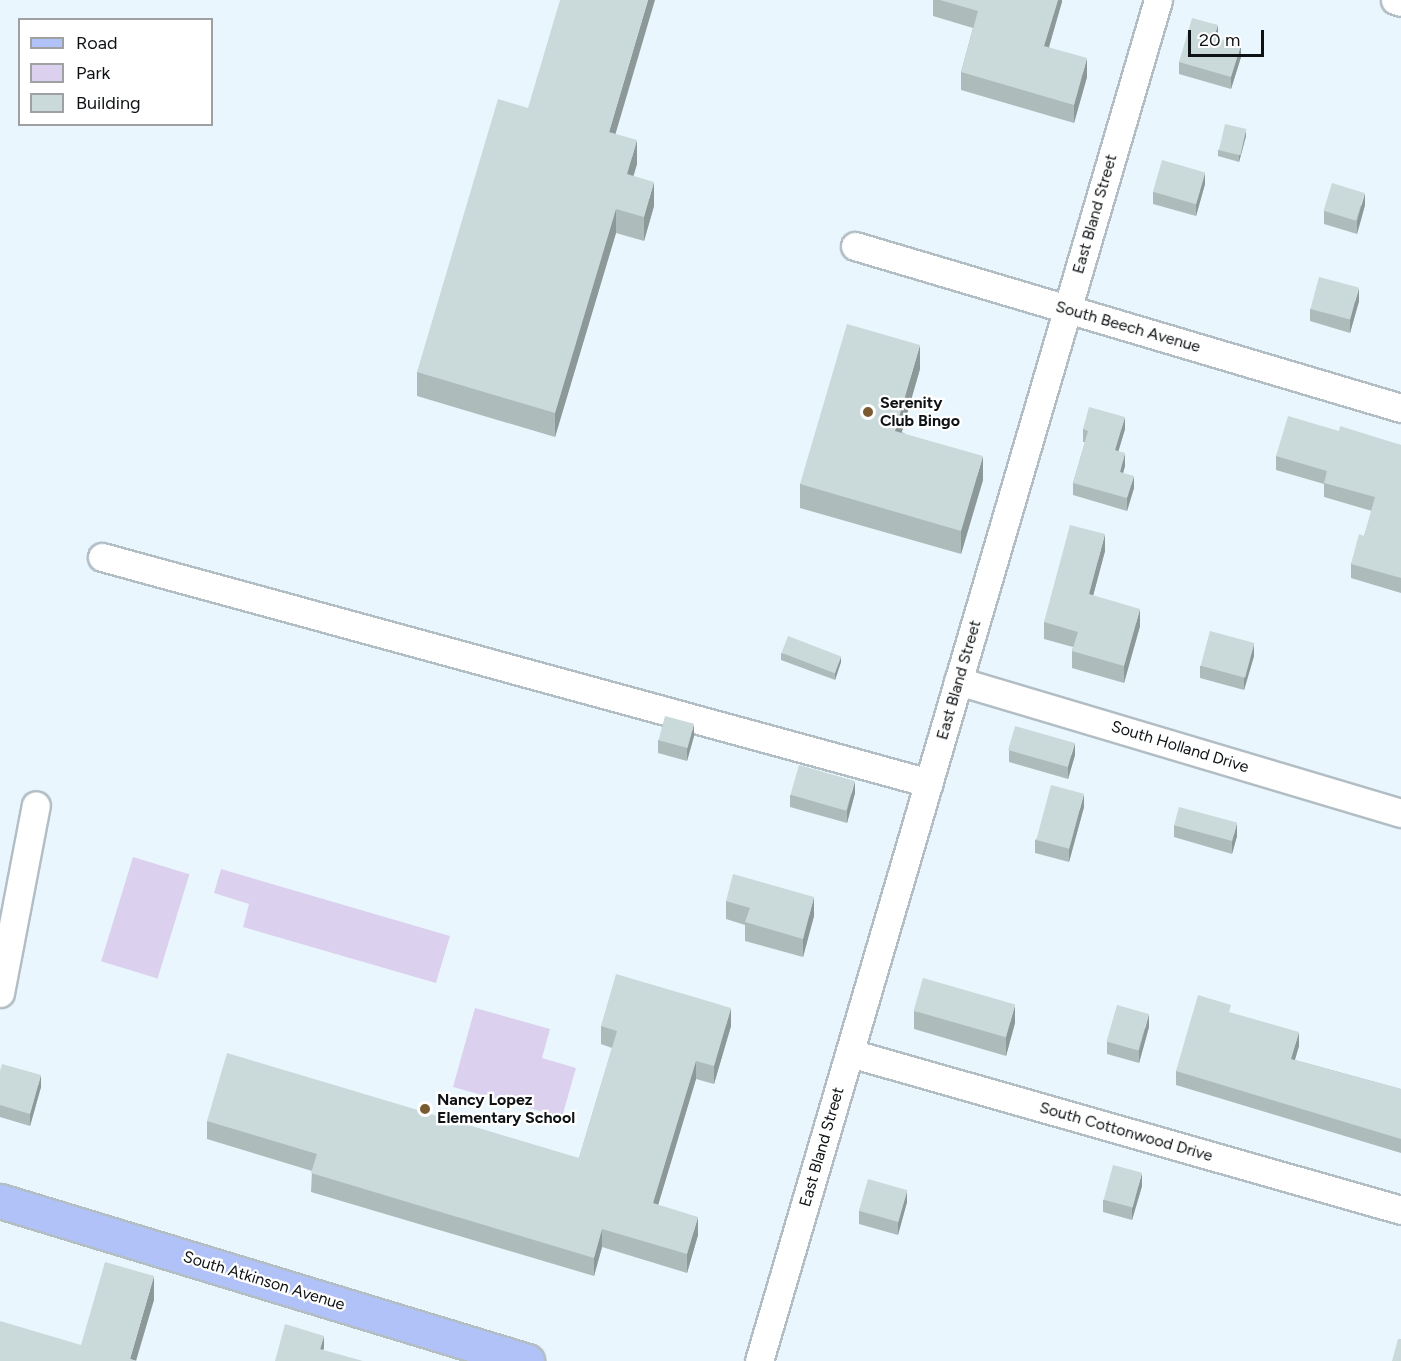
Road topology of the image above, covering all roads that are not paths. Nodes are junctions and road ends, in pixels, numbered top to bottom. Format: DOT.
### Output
graph roads {
  1 [pos="1158,0"];
  2 [pos="1395,0"];
  3 [pos="1401,2"];
  4 [pos="855,246"];
  5 [pos="1067,309"];
  6 [pos="1401,408"];
  7 [pos="102,557"];
  8 [pos="958,681"];
  9 [pos="929,783"];
  10 [pos="36,805"];
  11 [pos="1401,813"];
  12 [pos="0,993"];
  13 [pos="850,1053"];
  14 [pos="0,1201"];
  15 [pos="1401,1210"];
  16 [pos="527,1361"];
  17 [pos="759,1361"];
  1 -- 5 [label="street, East Bland Street"];
  2 -- 3 [label="street"];
  4 -- 5 [label="street, South Beech Avenue"];
  5 -- 6 [label="street, South Beech Avenue"];
  5 -- 8 [label="street, East Bland Street"];
  7 -- 9 [label="street"];
  8 -- 9 [label="street, East Bland Street"];
  8 -- 11 [label="street, South Holland Drive"];
  9 -- 13 [label="street, East Bland Street"];
  10 -- 12 [label="street"];
  13 -- 15 [label="street, South Cottonwood Drive"];
  13 -- 17 [label="street, East Bland Street"];
  14 -- 16 [label="main road, South Atkinson Avenue"];
}
